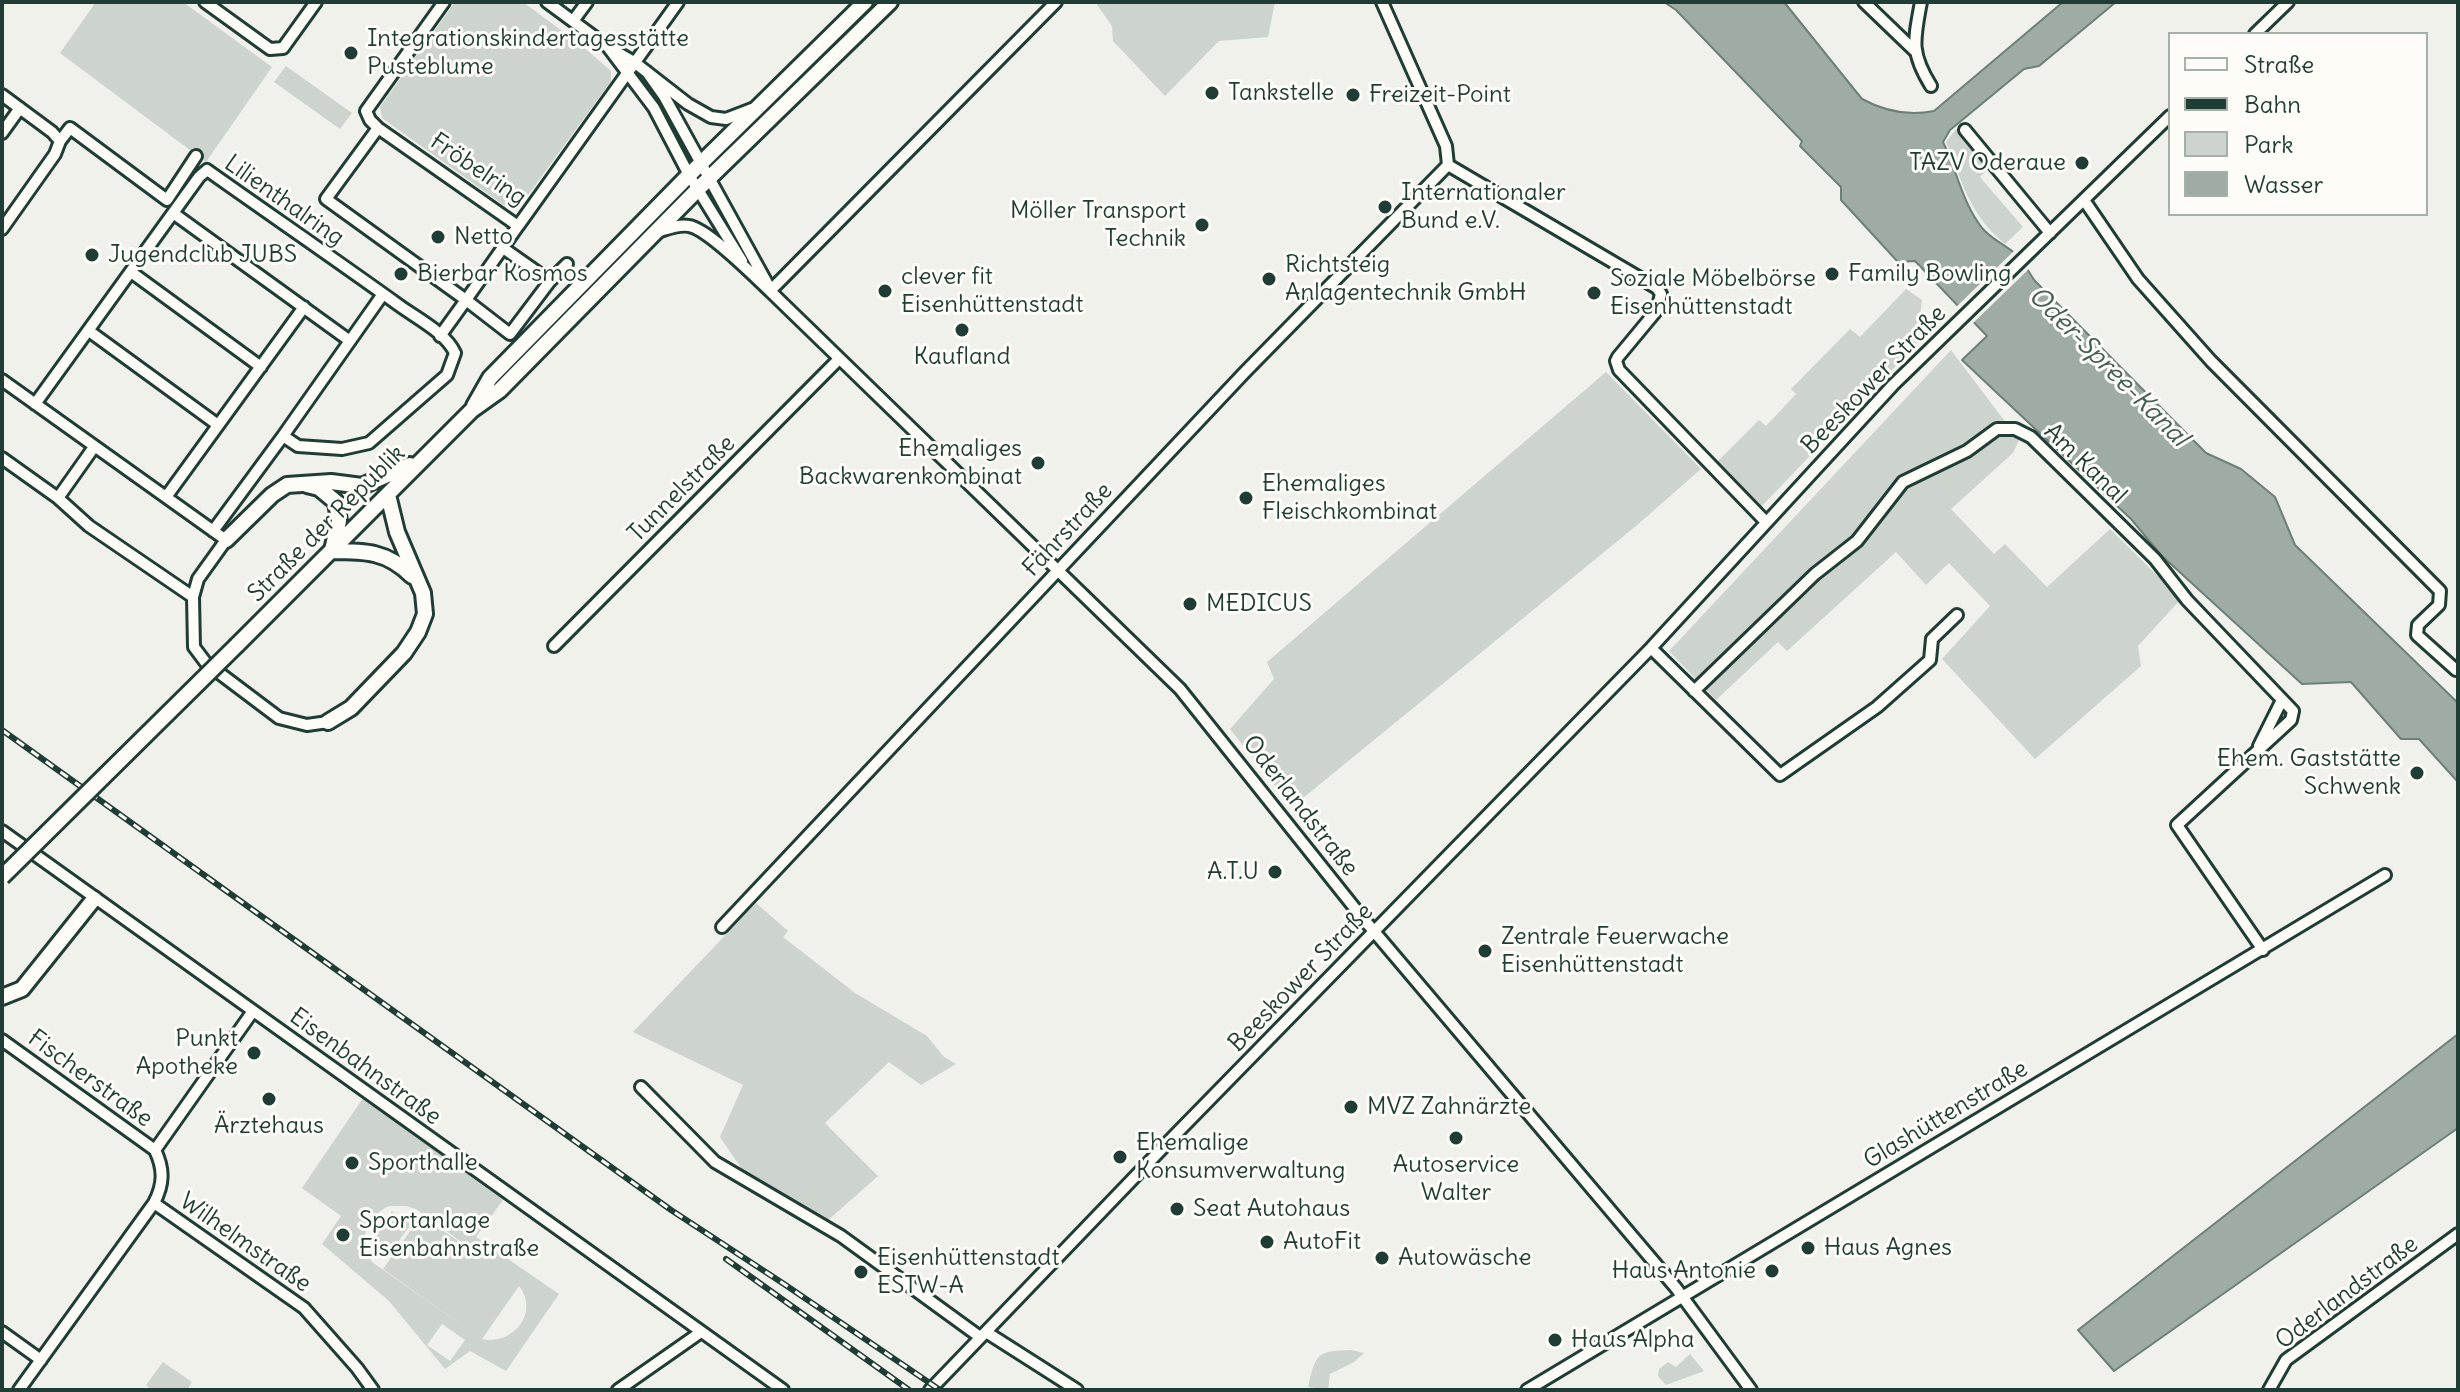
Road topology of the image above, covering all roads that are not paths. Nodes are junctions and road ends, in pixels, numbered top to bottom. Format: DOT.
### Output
graph roads {
  1 [pos="205,2"];
  2 [pos="316,2"];
  3 [pos="444,2"];
  4 [pos="547,2"];
  5 [pos="587,2"];
  6 [pos="678,2"];
  7 [pos="865,2"];
  8 [pos="890,2"];
  9 [pos="1056,2"];
  10 [pos="1382,2"];
  11 [pos="1864,2"];
  12 [pos="1921,2"];
  13 [pos="2288,2"];
  14 [pos="573,21"];
  15 [pos="2257,32"];
  16 [pos="608,47"];
  17 [pos="1916,52"];
  18 [pos="634,62"];
  19 [pos="647,72"];
  20 [pos="626,73"];
  21 [pos="1931,86"];
  22 [pos="2,95"];
  23 [pos="758,106"];
  24 [pos="20,108"];
  25 [pos="2168,118"];
  26 [pos="378,128"];
  27 [pos="1965,130"];
  28 [pos="2,133"];
  29 [pos="60,141"];
  30 [pos="196,156"];
  31 [pos="701,163"];
  32 [pos="1448,165"];
  33 [pos="689,175"];
  34 [pos="703,184"];
  35 [pos="167,200"];
  36 [pos="2084,200"];
  37 [pos="175,210"];
  38 [pos="518,226"];
  39 [pos="2,229"];
  40 [pos="655,233"];
  41 [pos="2050,233"];
  42 [pos="503,248"];
  43 [pos="567,264"];
  44 [pos="748,271"];
  45 [pos="131,272"];
  46 [pos="550,281"];
  47 [pos="770,291"];
  48 [pos="383,294"];
  49 [pos="466,300"];
  50 [pos="304,307"];
  51 [pos="89,331"];
  52 [pos="440,336"];
  53 [pos="350,341"];
  54 [pos="838,360"];
  55 [pos="261,367"];
  56 [pos="2,380"];
  57 [pos="35,404"];
  58 [pos="472,410"];
  59 [pos="218,425"];
  60 [pos="283,436"];
  61 [pos="94,447"];
  62 [pos="425,457"];
  63 [pos="2,458"];
  64 [pos="299,483"];
  65 [pos="388,495"];
  66 [pos="166,497"];
  67 [pos="58,498"];
  68 [pos="1766,522"];
  69 [pos="213,531"];
  70 [pos="226,540"];
  71 [pos="332,551"];
  72 [pos="1057,569"];
  73 [pos="417,581"];
  74 [pos="193,597"];
  75 [pos="1957,615"];
  76 [pos="554,646"];
  77 [pos="1651,648"];
  78 [pos="2456,670"];
  79 [pos="1694,691"];
  80 [pos="2282,700"];
  81 [pos="328,722"];
  82 [pos="2257,751"];
  83 [pos="2,831"];
  84 [pos="2385,875"];
  85 [pos="2,877"];
  86 [pos="94,899"];
  87 [pos="722,927"];
  88 [pos="1375,931"];
  89 [pos="2263,950"];
  90 [pos="2,997"];
  91 [pos="253,1011"];
  92 [pos="2,1040"];
  93 [pos="641,1087"];
  94 [pos="155,1150"];
  95 [pos="154,1203"];
  96 [pos="2458,1234"];
  97 [pos="1682,1296"];
  98 [pos="2,1332"];
  99 [pos="701,1332"];
  100 [pos="983,1335"];
  101 [pos="41,1360"];
  102 [pos="19,1390"];
  103 [pos="373,1390"];
  104 [pos="618,1390"];
  105 [pos="783,1390"];
  106 [pos="930,1390"];
  107 [pos="1077,1390"];
  108 [pos="1527,1390"];
  109 [pos="1751,1390"];
  110 [pos="2269,1390"];
  1 -- 2 [label="street"];
  3 -- 26 [label="street"];
  4 -- 14 [label="street"];
  5 -- 14 [label="street"];
  6 -- 18 [label="street, Fröbelring"];
  7 -- 23 [label="main road, Straße der Republik"];
  8 -- 34 [label="main road, Straße der Republik"];
  9 -- 47 [label="street"];
  10 -- 32 [label="street"];
  11 -- 17 [label="street"];
  12 -- 17 [label="street"];
  13 -- 15 [label="street"];
  14 -- 16 [label="street"];
  16 -- 18 [label="street"];
  16 -- 20 [label="street"];
  17 -- 21 [label="street"];
  18 -- 19 [label="street"];
  18 -- 20 [label="street, Fröbelring"];
  19 -- 23 [label="street"];
  19 -- 31 [label="street"];
  20 -- 33 [label="street"];
  20 -- 38 [label="street, Fröbelring"];
  22 -- 24 [label="street"];
  23 -- 31 [label="main road, Straße der Republik"];
  24 -- 28 [label="street"];
  24 -- 29 [label="street"];
  25 -- 36 [label="street, Beeskower Straße"];
  26 -- 38 [label="street, Fröbelring"];
  26 -- 49 [label="street"];
  27 -- 41 [label="street"];
  29 -- 35 [label="street"];
  29 -- 39 [label="street"];
  30 -- 35 [label="street"];
  31 -- 33 [label="main road, Straße der Republik"];
  31 -- 34 [label="street"];
  32 -- 68 [label="street"];
  32 -- 72 [label="street, Fährstraße"];
  33 -- 34 [label="street"];
  33 -- 58 [label="main road, Straße der Republik"];
  34 -- 40 [label="main road, Straße der Republik"];
  34 -- 44 [label="street, Oderlandstraße"];
  34 -- 47 [label="street, Oderlandstraße"];
  35 -- 37 [label="street"];
  36 -- 41 [label="street, Beeskower Straße"];
  36 -- 78 [label="street"];
  37 -- 45 [label="street, Lilienthalring"];
  37 -- 48 [label="street, Lilienthalring"];
  37 -- 50 [label="street"];
  38 -- 42 [label="street"];
  40 -- 44 [label="street, Oderlandstraße"];
  40 -- 58 [label="main road, Straße der Republik"];
  41 -- 68 [label="street, Beeskower Straße"];
  42 -- 46 [label="street"];
  42 -- 49 [label="street"];
  43 -- 46 [label="street"];
  44 -- 47 [label="street, Oderlandstraße"];
  45 -- 51 [label="street, Lilienthalring"];
  45 -- 55 [label="street"];
  46 -- 49 [label="street"];
  47 -- 54 [label="street, Oderlandstraße"];
  48 -- 52 [label="street, Lilienthalring"];
  48 -- 53 [label="street"];
  49 -- 52 [label="street"];
  50 -- 53 [label="street"];
  50 -- 55 [label="street"];
  51 -- 57 [label="street, Lilienthalring"];
  51 -- 59 [label="street"];
  52 -- 60 [label="street"];
  53 -- 60 [label="street"];
  54 -- 72 [label="street, Oderlandstraße"];
  54 -- 76 [label="street, Tunnelstraße"];
  55 -- 59 [label="street"];
  56 -- 57 [label="street"];
  57 -- 61 [label="street"];
  58 -- 62 [label="main road, Straße der Republik"];
  59 -- 66 [label="street"];
  60 -- 69 [label="street"];
  61 -- 66 [label="street"];
  61 -- 67 [label="street"];
  62 -- 64 [label="main road"];
  62 -- 65 [label="main road, Straße der Republik"];
  63 -- 67 [label="street"];
  64 -- 70 [label="main road"];
  64 -- 71 [label="main road"];
  65 -- 71 [label="main road, Straße der Republik"];
  65 -- 73 [label="main road"];
  66 -- 69 [label="street"];
  67 -- 74 [label="street"];
  68 -- 77 [label="street, Beeskower Straße"];
  69 -- 70 [label="street"];
  70 -- 74 [label="street"];
  71 -- 73 [label="main road"];
  71 -- 85 [label="main road, Straße der Republik, bridge"];
  72 -- 87 [label="street, Fährstraße"];
  72 -- 88 [label="street, Oderlandstraße"];
  73 -- 81 [label="main road"];
  74 -- 81 [label="street"];
  75 -- 79 [label="street"];
  77 -- 79 [label="street"];
  77 -- 88 [label="street, Beeskower Straße"];
  79 -- 80 [label="street, Am Kanal"];
  80 -- 82 [label="street"];
  80 -- 82 [label="street"];
  82 -- 89 [label="street"];
  83 -- 86 [label="street, Eisenbahnstraße"];
  84 -- 89 [label="street, Glashüttenstraße"];
  86 -- 90 [label="main road"];
  86 -- 91 [label="street, Eisenbahnstraße"];
  88 -- 97 [label="street, Oderlandstraße"];
  88 -- 100 [label="street, Beeskower Straße"];
  89 -- 97 [label="street, Glashüttenstraße"];
  91 -- 94 [label="street"];
  91 -- 99 [label="street, Eisenbahnstraße"];
  92 -- 94 [label="street, Fischerstraße"];
  93 -- 100 [label="street"];
  94 -- 95 [label="street"];
  95 -- 101 [label="street"];
  95 -- 103 [label="street, Wilhelmstraße"];
  96 -- 110 [label="street, Oderlandstraße"];
  97 -- 108 [label="street, Glashüttenstraße"];
  97 -- 109 [label="street, Oderlandstraße"];
  98 -- 101 [label="street"];
  99 -- 104 [label="street"];
  99 -- 105 [label="street, Eisenbahnstraße"];
  100 -- 106 [label="street, Beeskower Straße"];
  100 -- 107 [label="street"];
  101 -- 102 [label="street"];
}
